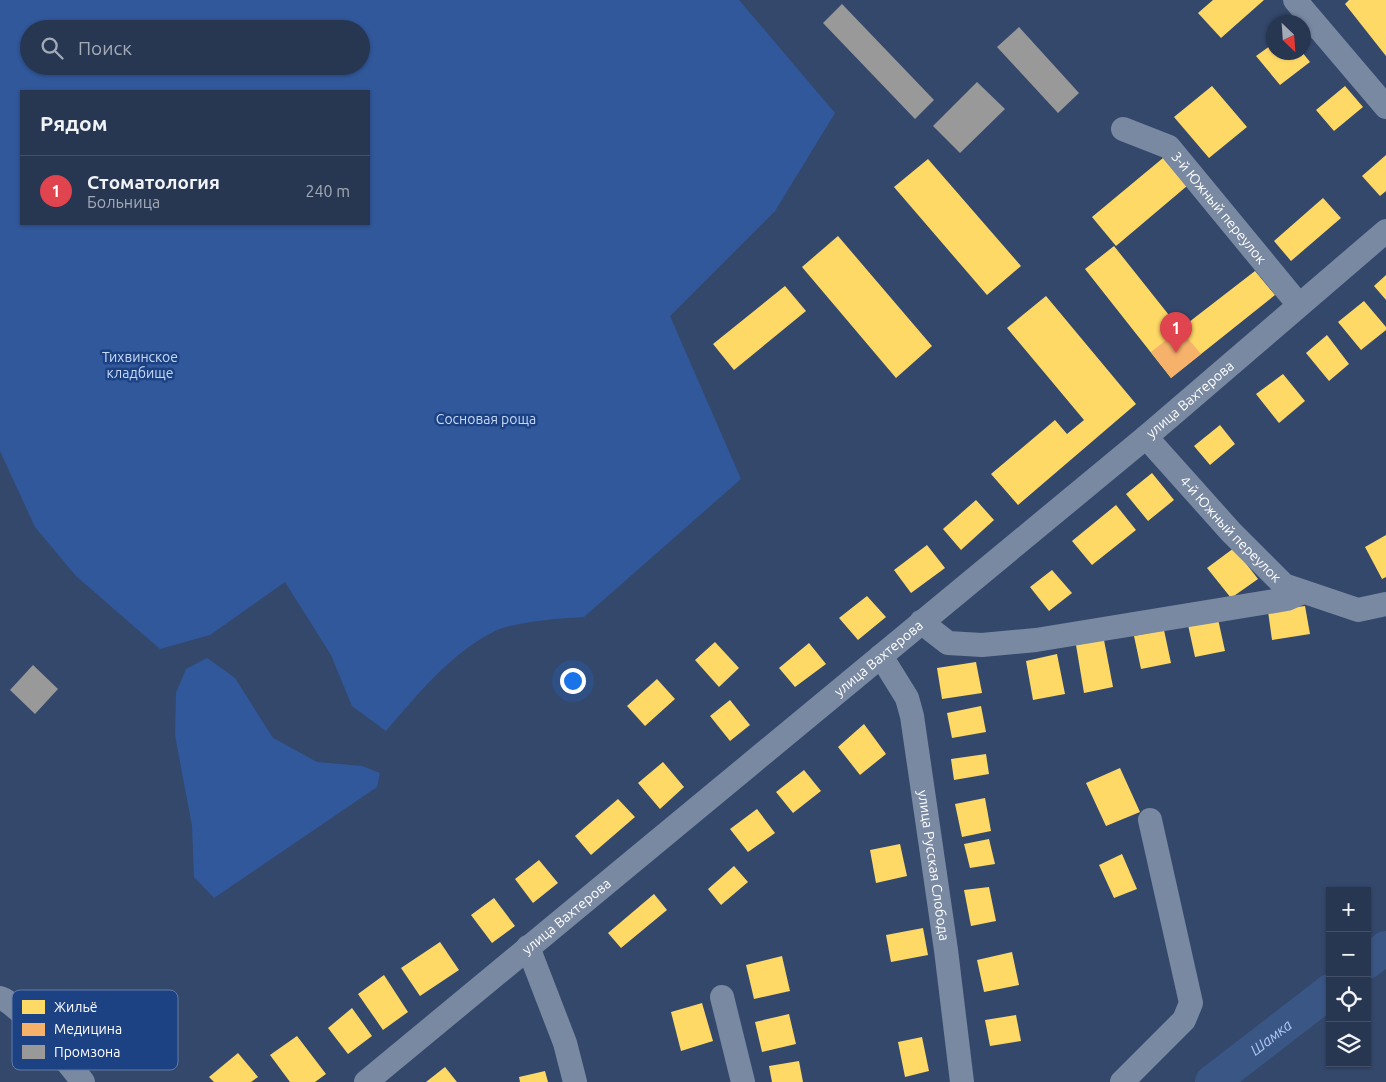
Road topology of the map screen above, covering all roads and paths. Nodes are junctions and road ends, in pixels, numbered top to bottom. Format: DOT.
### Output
graph roads {
  1 [pos="1295,0"];
  2 [pos="1386,107"];
  3 [pos="1123,129"];
  4 [pos="1386,231"];
  5 [pos="1299,305"];
  6 [pos="1146,437"];
  7 [pos="1304,592"];
  8 [pos="1386,604"];
  9 [pos="921,622"];
  10 [pos="881,656"];
  11 [pos="1150,820"];
  12 [pos="528,947"];
  13 [pos="722,997"];
  14 [pos="0,998"];
  15 [pos="12,1005"];
  16 [pos="73,1070"];
  17 [pos="394,1072"];
  18 [pos="83,1082"];
  19 [pos="366,1082"];
  20 [pos="575,1082"];
  21 [pos="743,1082"];
  22 [pos="962,1082"];
  23 [pos="1122,1082"];
  1 -- 2 [label="street"];
  3 -- 5 [label="street, 3-й Южный переулок"];
  4 -- 5 [label="street, улица Вахтерова"];
  5 -- 6 [label="street, улица Вахтерова"];
  6 -- 7 [label="street, 4-й Южный переулок"];
  6 -- 9 [label="street, улица Вахтерова"];
  7 -- 8 [label="street, 4-й Южный переулок"];
  7 -- 9 [label="street"];
  9 -- 10 [label="street, улица Вахтерова"];
  10 -- 12 [label="street, улица Вахтерова"];
  10 -- 22 [label="street, улица Русская Слобода"];
  11 -- 23 [label="street"];
  12 -- 17 [label="street, улица Вахтерова"];
  12 -- 20 [label="street"];
  13 -- 21 [label="street"];
  14 -- 15 [label="street"];
  16 -- 18 [label="street"];
  17 -- 19 [label="street, улица Вахтерова"];
}
